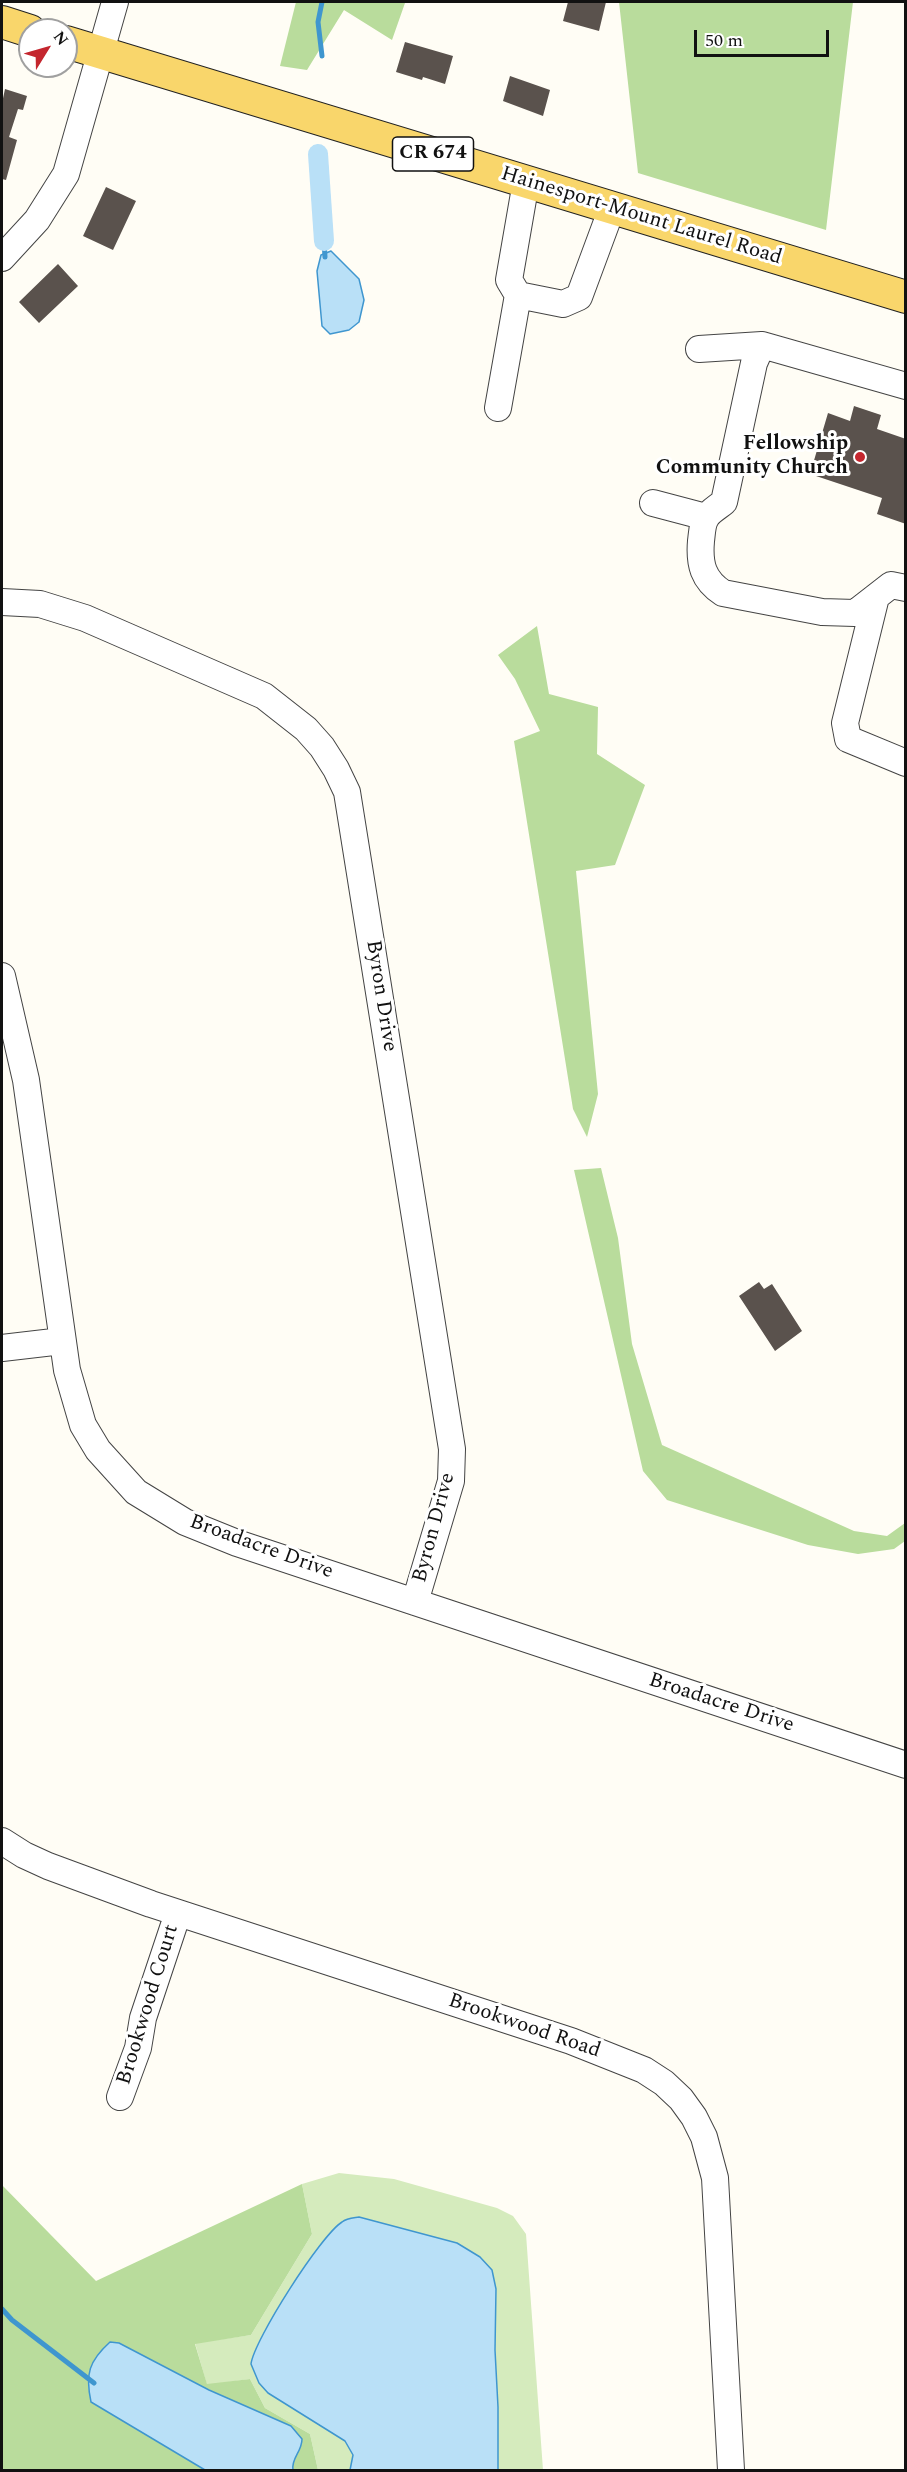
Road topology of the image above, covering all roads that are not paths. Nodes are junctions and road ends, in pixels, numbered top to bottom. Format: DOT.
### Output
graph roads {
  1 [pos="115,2"];
  2 [pos="2,22"];
  3 [pos="18,27"];
  4 [pos="78,46"];
  5 [pos="101,53"];
  6 [pos="526,182"];
  7 [pos="612,208"];
  8 [pos="2,258"];
  9 [pos="518,295"];
  10 [pos="906,297"];
  11 [pos="762,345"];
  12 [pos="699,349"];
  13 [pos="906,386"];
  14 [pos="498,408"];
  15 [pos="653,503"];
  16 [pos="706,517"];
  17 [pos="906,588"];
  18 [pos="876,597"];
  19 [pos="2,602"];
  20 [pos="906,763"];
  21 [pos="2,976"];
  22 [pos="62,1341"];
  23 [pos="2,1348"];
  24 [pos="415,1602"];
  25 [pos="906,1765"];
  26 [pos="2,1841"];
  27 [pos="178,1913"];
  28 [pos="120,2097"];
  29 [pos="731,2470"];
  1 -- 5 [label="street"];
  2 -- 3 [label="main road"];
  4 -- 5 [label="main road, Hainesport-Mount Laurel Road / CR 674"];
  5 -- 6 [label="main road, Hainesport-Mount Laurel Road / CR 674"];
  5 -- 8 [label="street"];
  6 -- 7 [label="main road, Hainesport-Mount Laurel Road / CR 674"];
  6 -- 9 [label="street"];
  7 -- 9 [label="street"];
  7 -- 10 [label="main road, Hainesport-Mount Laurel Road / CR 674"];
  9 -- 14 [label="street"];
  11 -- 12 [label="street"];
  11 -- 13 [label="street"];
  11 -- 16 [label="street"];
  15 -- 16 [label="street"];
  16 -- 18 [label="street"];
  17 -- 18 [label="street"];
  18 -- 20 [label="street"];
  19 -- 24 [label="street, Byron Drive"];
  21 -- 22 [label="street, Broadacre Drive"];
  22 -- 23 [label="street"];
  22 -- 24 [label="street, Broadacre Drive"];
  24 -- 25 [label="street, Broadacre Drive"];
  26 -- 27 [label="street, Brookwood Road"];
  27 -- 28 [label="street, Brookwood Court"];
  27 -- 29 [label="street, Brookwood Road"];
}
